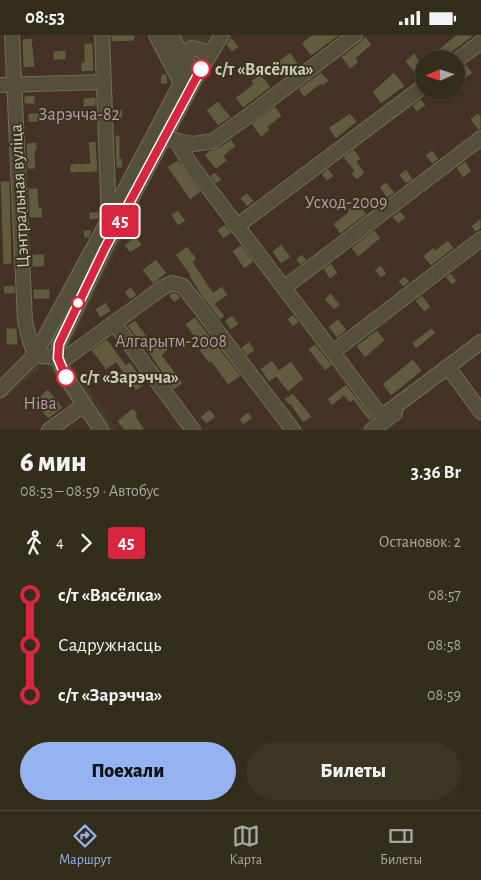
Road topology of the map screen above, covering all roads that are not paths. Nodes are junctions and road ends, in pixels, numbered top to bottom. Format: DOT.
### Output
graph roads {
  1 [pos="12,35"];
  2 [pos="102,35"];
  3 [pos="156,35"];
  4 [pos="171,35"];
  5 [pos="180,35"];
  6 [pos="222,35"];
  7 [pos="355,35"];
  8 [pos="481,42"];
  9 [pos="188,50"];
  10 [pos="465,54"];
  11 [pos="207,59"];
  12 [pos="187,64"];
  13 [pos="195,79"];
  14 [pos="103,82"];
  15 [pos="7,84"];
  16 [pos="415,93"];
  17 [pos="481,138"];
  18 [pos="170,139"];
  19 [pos="109,219"];
  20 [pos="237,227"];
  21 [pos="481,239"];
  22 [pos="284,288"];
  23 [pos="114,323"];
  24 [pos="481,342"];
  25 [pos="481,349"];
  26 [pos="333,352"];
  27 [pos="35,355"];
  28 [pos="58,358"];
  29 [pos="451,371"];
  30 [pos="0,390"];
  31 [pos="84,405"];
  32 [pos="481,412"];
  33 [pos="49,430"];
  34 [pos="101,430"];
  35 [pos="193,430"];
  36 [pos="293,430"];
  37 [pos="372,430"];
  1 -- 15 [label="street, Цэнтральная вуліца"];
  2 -- 14 [label="street"];
  3 -- 19 [label="street"];
  4 -- 12 [label="street"];
  5 -- 9 [label="street"];
  6 -- 11 [label="street"];
  7 -- 18 [label="street"];
  8 -- 10 [label="street"];
  9 -- 11 [label="street"];
  9 -- 12 [label="street"];
  11 -- 13 [label="street"];
  12 -- 13 [label="street"];
  13 -- 18 [label="street"];
  14 -- 15 [label="street"];
  14 -- 19 [label="street"];
  15 -- 27 [label="street, Цэнтральная вуліца"];
  16 -- 20 [label="street"];
  17 -- 22 [label="street"];
  18 -- 20 [label="street"];
  18 -- 28 [label="street"];
  19 -- 27 [label="street"];
  20 -- 22 [label="street"];
  21 -- 26 [label="street"];
  22 -- 26 [label="street"];
  23 -- 28 [label="street"];
  23 -- 35 [label="street"];
  23 -- 36 [label="street"];
  24 -- 26 [label="street"];
  25 -- 29 [label="street"];
  27 -- 28 [label="street"];
  27 -- 30 [label="street"];
  28 -- 31 [label="street"];
  29 -- 32 [label="street"];
  29 -- 37 [label="street"];
  31 -- 33 [label="street"];
  31 -- 34 [label="street"];
}
